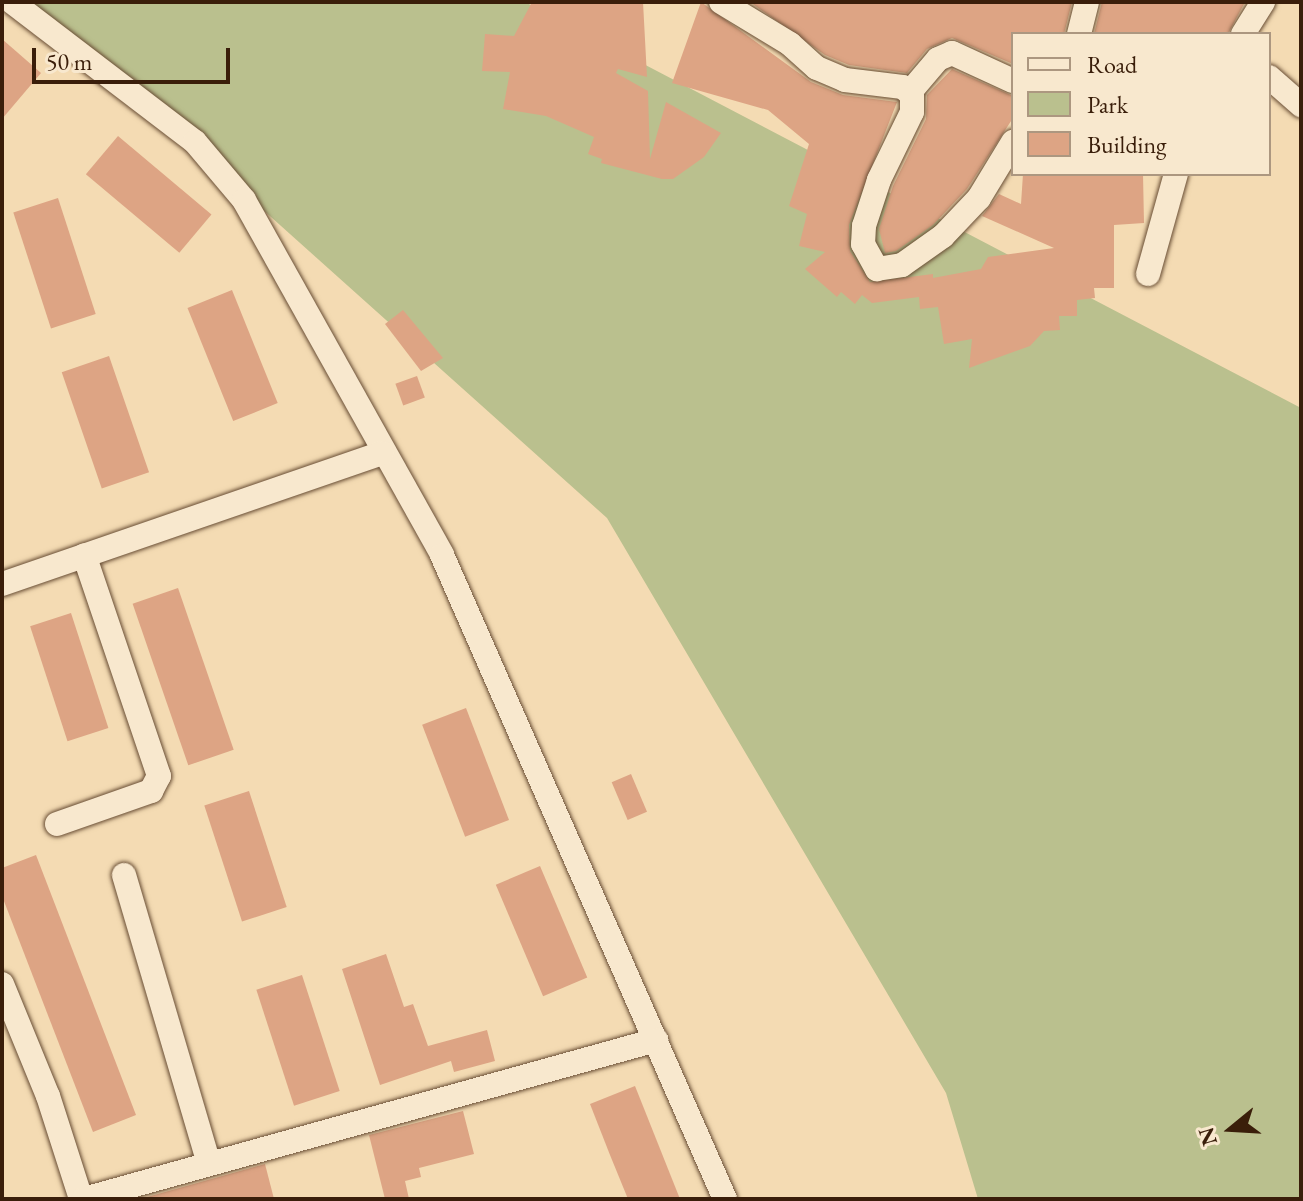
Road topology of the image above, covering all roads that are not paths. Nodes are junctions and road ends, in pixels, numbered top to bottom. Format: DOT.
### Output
graph roads {
  1 [pos="12,2"];
  2 [pos="721,2"];
  3 [pos="1087,2"];
  4 [pos="1263,2"];
  5 [pos="1080,32"];
  6 [pos="1244,32"];
  7 [pos="1271,79"];
  8 [pos="1011,80"];
  9 [pos="910,92"];
  10 [pos="1301,105"];
  11 [pos="1011,145"];
  12 [pos="1175,176"];
  13 [pos="1148,274"];
  14 [pos="382,453"];
  15 [pos="84,555"];
  16 [pos="2,584"];
  17 [pos="57,824"];
  18 [pos="124,875"];
  19 [pos="2,984"];
  20 [pos="656,1040"];
  21 [pos="209,1163"];
  22 [pos="82,1199"];
  23 [pos="725,1199"];
  1 -- 14 [label="street"];
  2 -- 9 [label="street"];
  3 -- 5 [label="street"];
  4 -- 6 [label="street"];
  7 -- 10 [label="street"];
  8 -- 9 [label="street"];
  9 -- 11 [label="street"];
  12 -- 13 [label="street"];
  14 -- 15 [label="street"];
  14 -- 20 [label="street"];
  15 -- 16 [label="street"];
  15 -- 17 [label="street"];
  18 -- 21 [label="street"];
  19 -- 22 [label="street"];
  20 -- 21 [label="street"];
  20 -- 23 [label="street"];
  21 -- 22 [label="street"];
}
